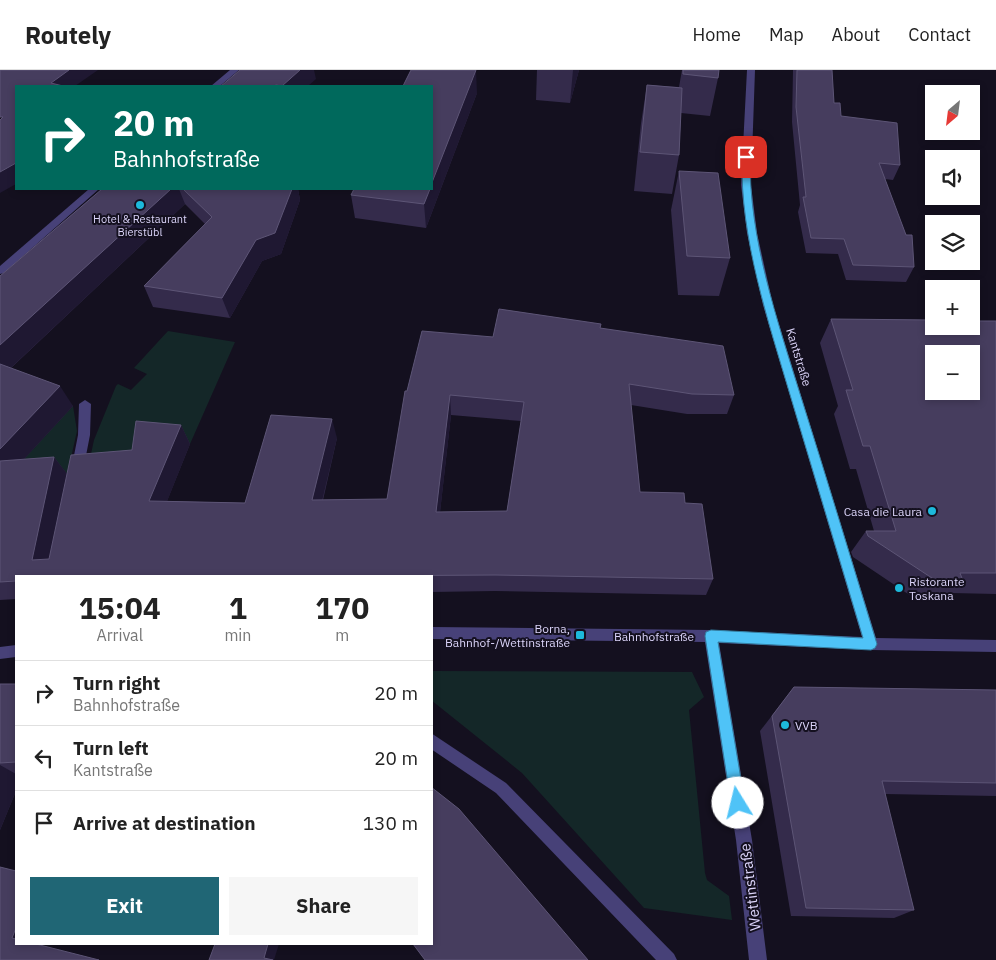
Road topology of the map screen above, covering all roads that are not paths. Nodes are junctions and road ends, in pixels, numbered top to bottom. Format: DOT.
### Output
graph roads {
  1 [pos="235,70"];
  2 [pos="751,70"];
  3 [pos="216,85"];
  4 [pos="93,190"];
  5 [pos="0,271"];
  6 [pos="85,404"];
  7 [pos="75,482"];
  8 [pos="433,633"];
  9 [pos="711,636"];
  10 [pos="871,644"];
  11 [pos="996,646"];
  12 [pos="0,652"];
  13 [pos="15,652"];
  14 [pos="433,741"];
  15 [pos="668,960"];
  16 [pos="758,960"];
  1 -- 3 [label="street"];
  2 -- 10 [label="street, Kantstraße"];
  4 -- 5 [label="street"];
  6 -- 7 [label="street"];
  8 -- 9 [label="street, Bahnhofstraße"];
  9 -- 10 [label="street, Bahnhofstraße"];
  9 -- 16 [label="street, Wettinstraße"];
  10 -- 11 [label="street, Bahnhofstraße"];
  12 -- 13 [label="street"];
  14 -- 15 [label="street"];
}
